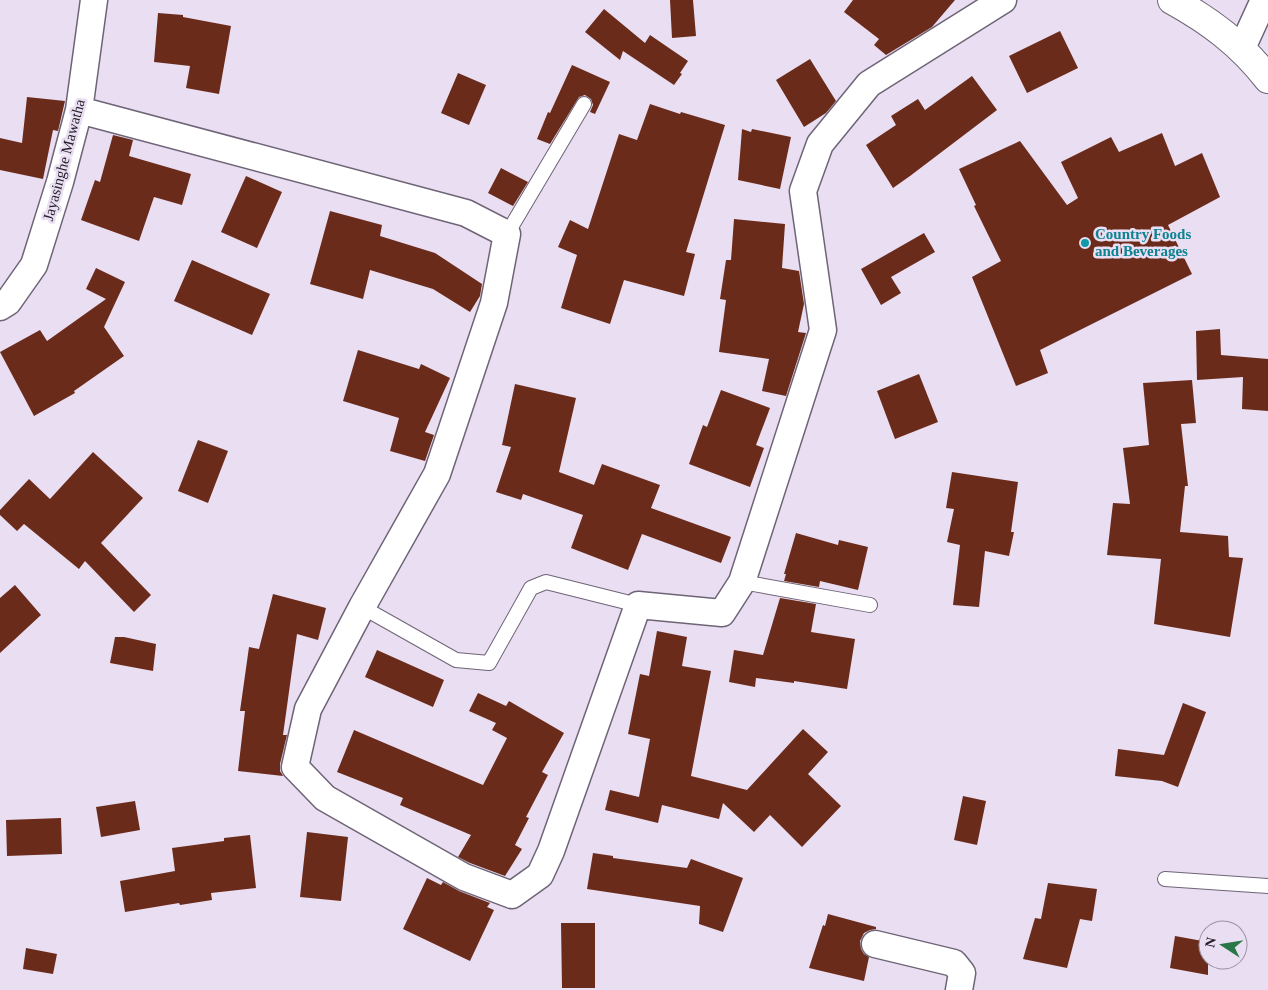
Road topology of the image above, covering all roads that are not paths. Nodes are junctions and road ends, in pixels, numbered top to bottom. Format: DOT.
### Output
graph roads {
  1 [pos="94,0"];
  2 [pos="1003,0"];
  3 [pos="1173,0"];
  4 [pos="1264,0"];
  5 [pos="1242,48"];
  6 [pos="1268,79"];
  7 [pos="584,104"];
  8 [pos="79,110"];
  9 [pos="507,234"];
  10 [pos="0,307"];
  11 [pos="742,582"];
  12 [pos="638,605"];
  13 [pos="870,605"];
  14 [pos="362,607"];
  15 [pos="1165,879"];
  16 [pos="1268,886"];
  17 [pos="875,944"];
  18 [pos="959,990"];
  1 -- 8 [label="street, Jayasinghe Mawatha"];
  2 -- 11 [label="street"];
  3 -- 5 [label="street"];
  4 -- 5 [label="street"];
  5 -- 6 [label="street"];
  7 -- 9 [label="lane"];
  8 -- 9 [label="street"];
  8 -- 10 [label="street, Jayasinghe Mawatha"];
  9 -- 14 [label="street"];
  11 -- 12 [label="street"];
  11 -- 13 [label="lane"];
  12 -- 14 [label="lane"];
  12 -- 14 [label="street"];
  15 -- 16 [label="lane"];
  17 -- 18 [label="street"];
}
